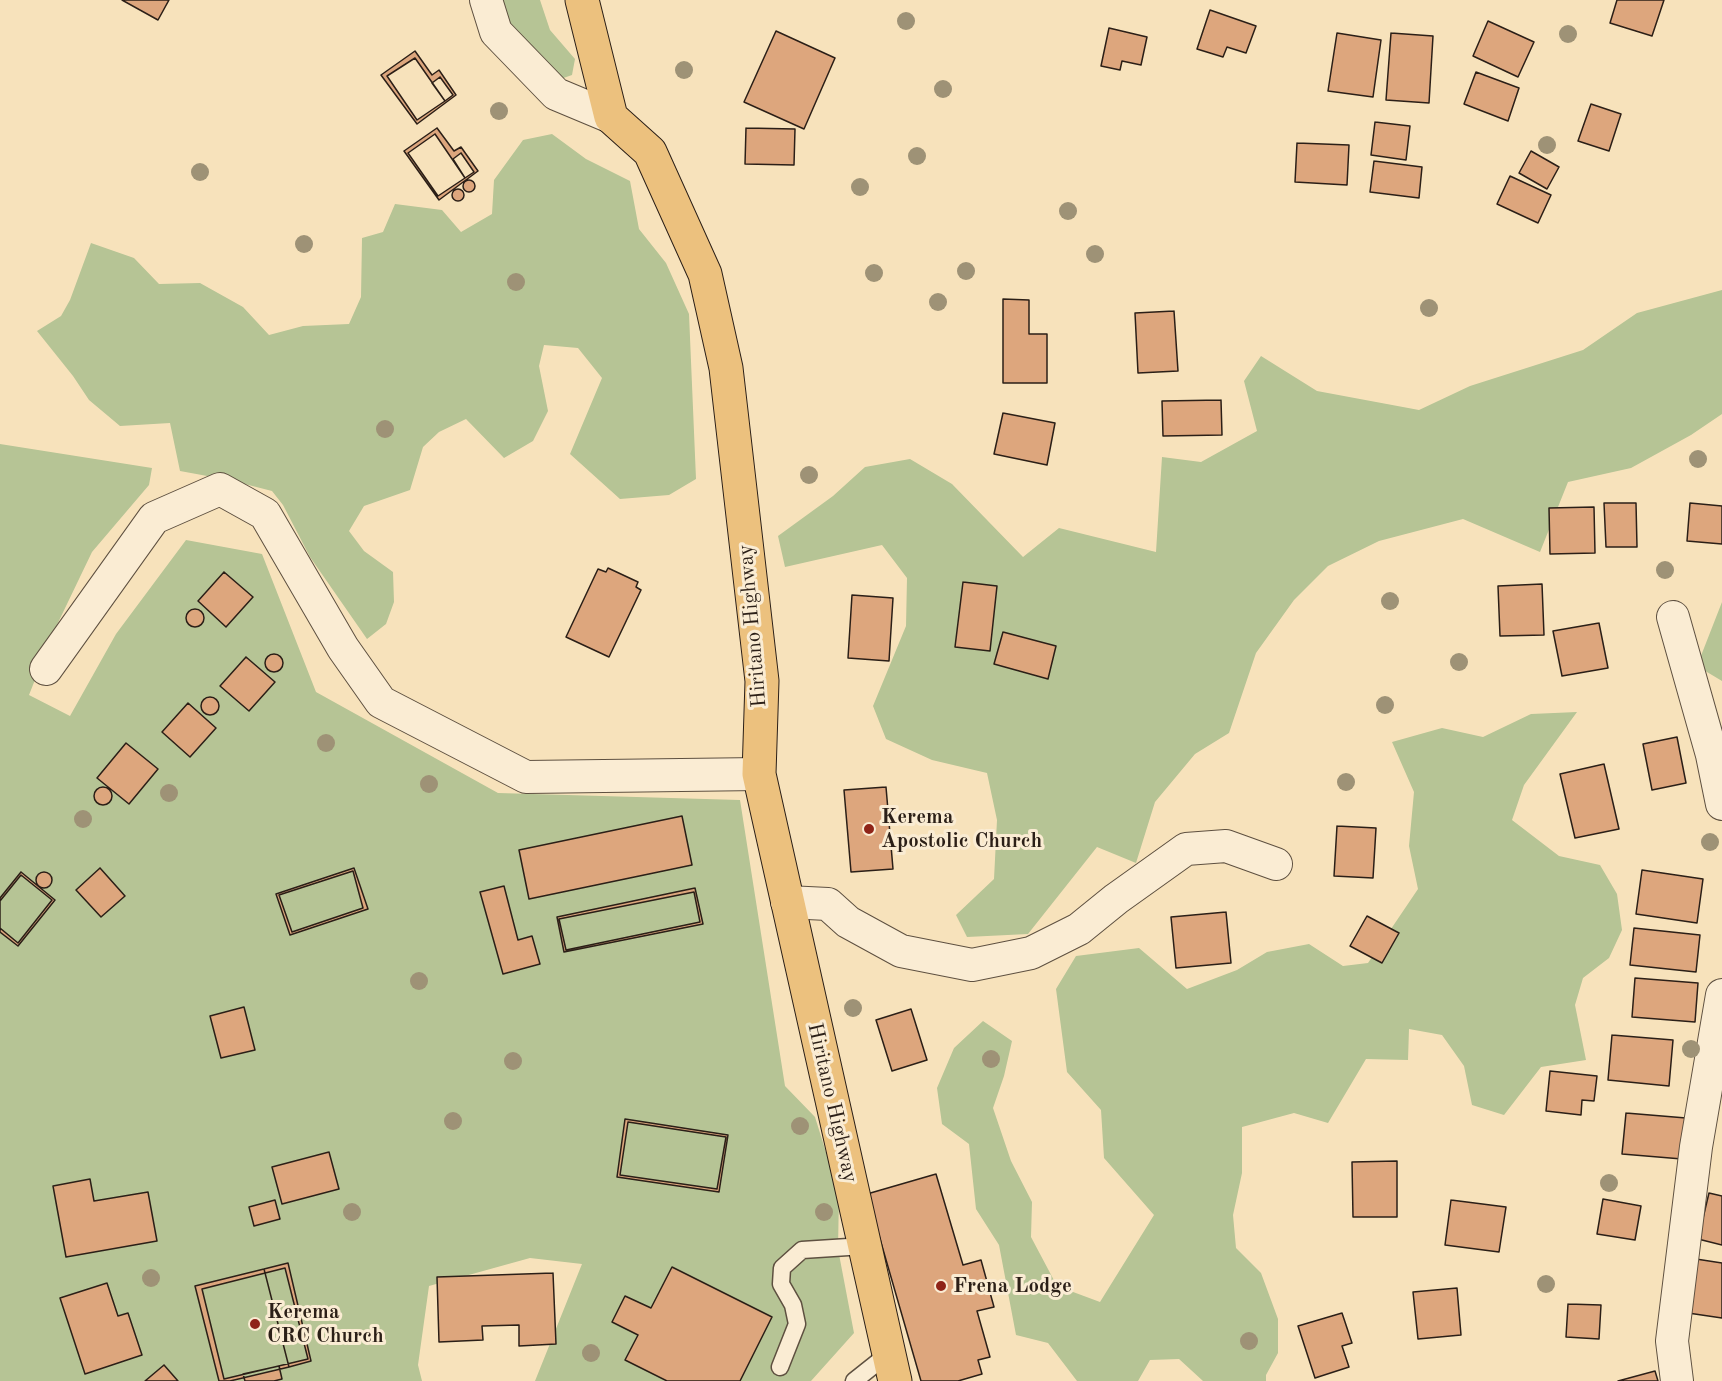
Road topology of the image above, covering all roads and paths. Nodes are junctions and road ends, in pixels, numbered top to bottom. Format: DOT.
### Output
graph roads {
  1 [pos="486,0"];
  2 [pos="582,0"];
  3 [pos="611,117"];
  4 [pos="1673,617"];
  5 [pos="46,669"];
  6 [pos="759,774"];
  7 [pos="1722,804"];
  8 [pos="1276,864"];
  9 [pos="787,902"];
  10 [pos="1722,995"];
  11 [pos="864,1246"];
  12 [pos="780,1367"];
  13 [pos="892,1367"];
  14 [pos="854,1381"];
  15 [pos="1677,1381"];
  1 -- 3 [label="street"];
  2 -- 3 [label="highway"];
  3 -- 6 [label="highway, Hiritano Highway"];
  4 -- 7 [label="street"];
  5 -- 6 [label="street"];
  6 -- 9 [label="highway, Hiritano Highway"];
  8 -- 9 [label="street"];
  9 -- 11 [label="highway, Hiritano Highway"];
  10 -- 15 [label="street"];
  11 -- 12 [label="lane"];
  11 -- 13 [label="highway, Hiritano Highway"];
  13 -- 14 [label="lane"];
}
